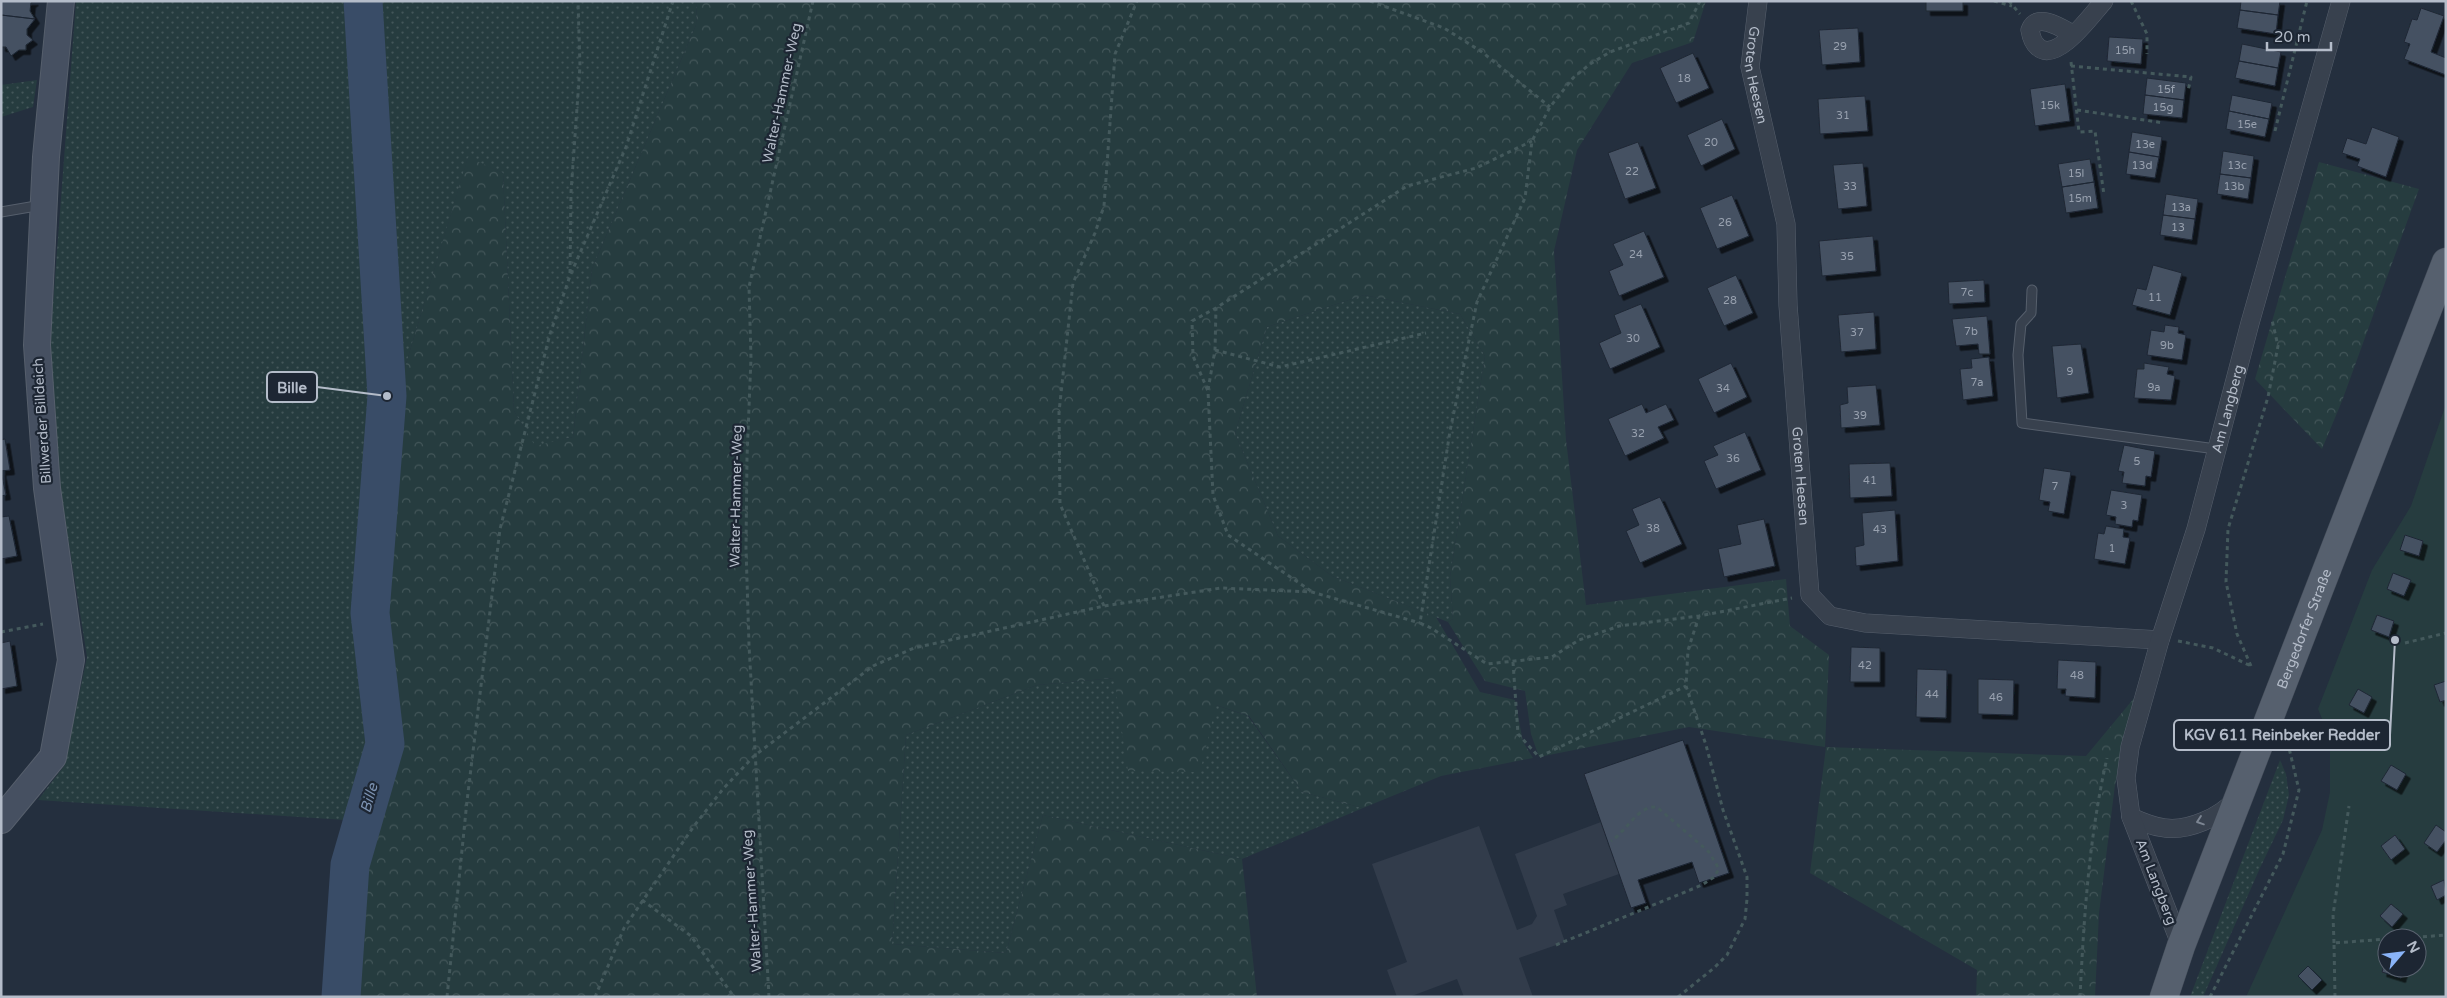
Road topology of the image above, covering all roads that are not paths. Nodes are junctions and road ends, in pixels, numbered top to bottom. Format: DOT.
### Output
graph roads {
  1 [pos="61,1"];
  2 [pos="1758,1"];
  3 [pos="2104,1"];
  4 [pos="2341,1"];
  5 [pos="2071,38"];
  6 [pos="42,205"];
  7 [pos="1,212"];
  8 [pos="2446,262"];
  9 [pos="2032,290"];
  10 [pos="2216,449"];
  11 [pos="2160,640"];
  12 [pos="2240,794"];
  13 [pos="2131,817"];
  14 [pos="1,820"];
  15 [pos="2181,946"];
  16 [pos="2164,997"];
  1 -- 6 [label="street, Billwerder Billdeich"];
  2 -- 11 [label="street, Groten Heesen"];
  3 -- 5 [label="street"];
  4 -- 10 [label="street, Am Langberg"];
  6 -- 7 [label="lane"];
  6 -- 14 [label="street, Billwerder Billdeich"];
  8 -- 12 [label="main road, Bergedorfer Straße"];
  9 -- 10 [label="lane"];
  10 -- 11 [label="street, Am Langberg"];
  11 -- 13 [label="street, Am Langberg"];
  12 -- 13 [label="street, Am Langberg, one-way"];
  12 -- 15 [label="main road, Bergedorfer Straße"];
  13 -- 15 [label="street, Am Langberg"];
  15 -- 16 [label="main road, Bergedorfer Straße"];
}
